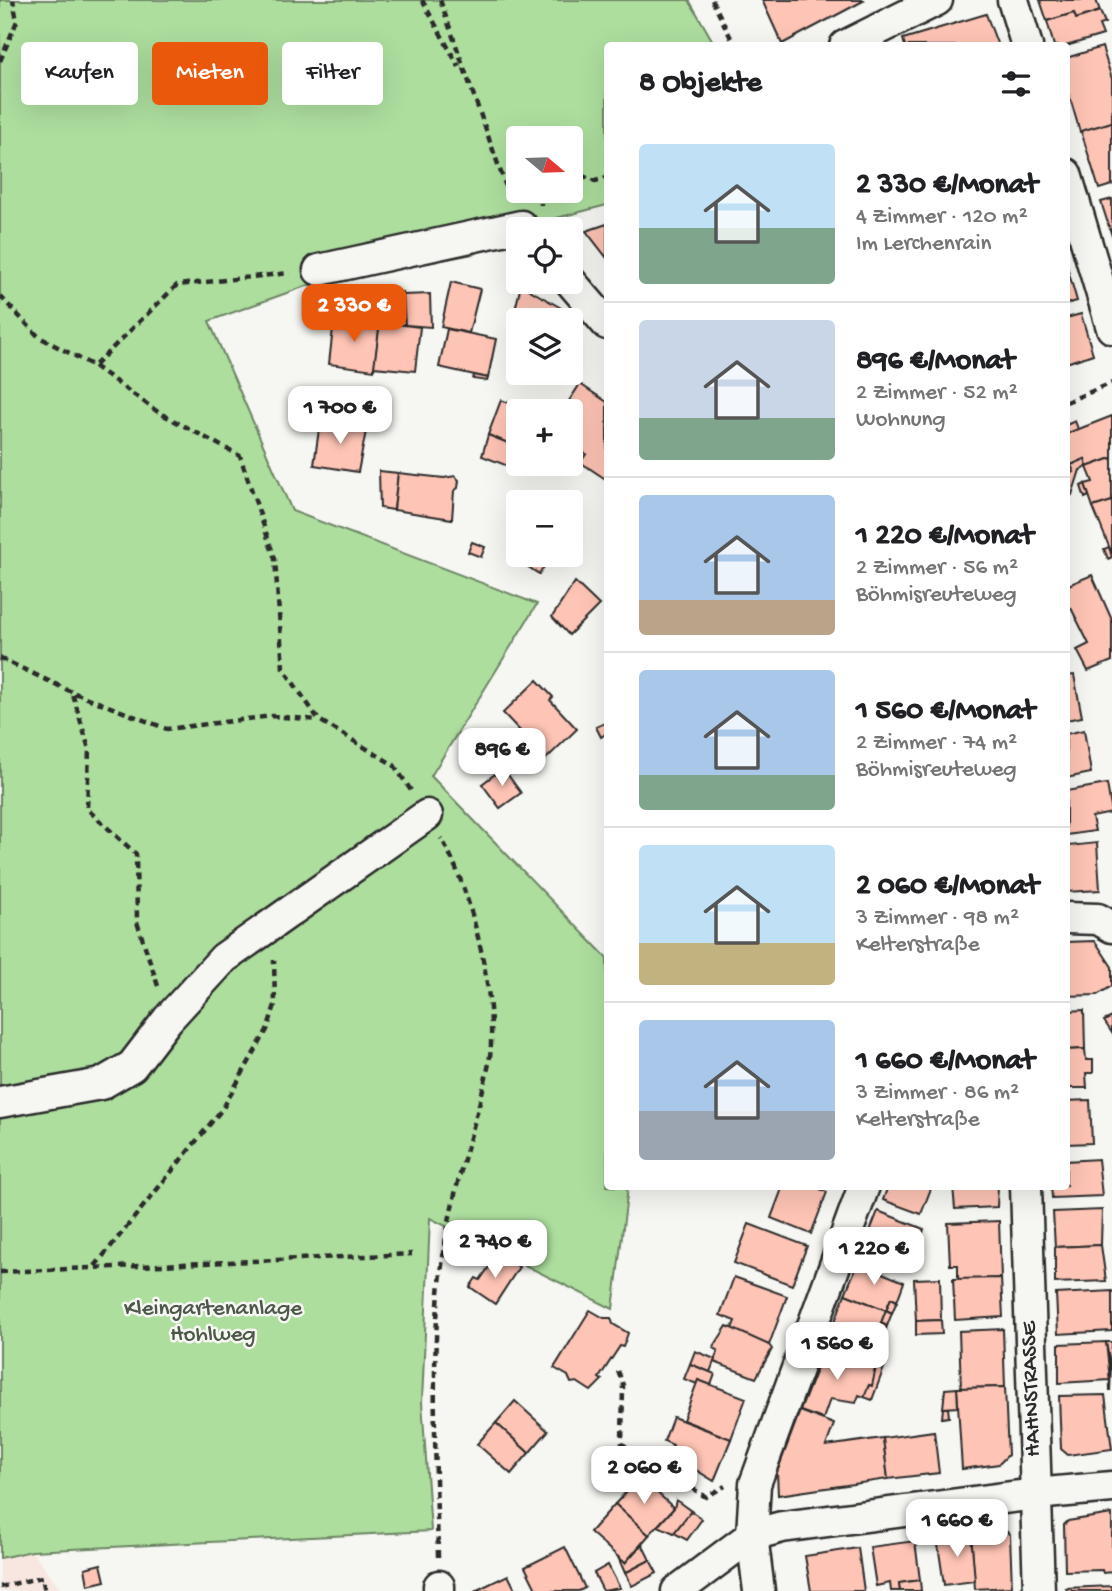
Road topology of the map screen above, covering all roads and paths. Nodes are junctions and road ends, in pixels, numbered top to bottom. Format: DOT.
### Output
graph roads {
  1 [pos="13,0"];
  2 [pos="422,0"];
  3 [pos="440,0"];
  4 [pos="712,0"];
  5 [pos="937,0"];
  6 [pos="1013,0"];
  7 [pos="733,42"];
  8 [pos="853,42"];
  9 [pos="1026,42"];
  10 [pos="0,61"];
  11 [pos="465,77"];
  12 [pos="583,176"];
  13 [pos="604,179"];
  14 [pos="1070,187"];
  15 [pos="518,217"];
  16 [pos="506,231"];
  17 [pos="319,270"];
  18 [pos="581,294"];
  19 [pos="0,296"];
  20 [pos="604,321"];
  21 [pos="1112,328"];
  22 [pos="94,366"];
  23 [pos="1112,383"];
  24 [pos="1070,400"];
  25 [pos="0,658"];
  26 [pos="72,692"];
  27 [pos="318,720"];
  28 [pos="427,816"];
  29 [pos="1070,918"];
  30 [pos="272,924"];
  31 [pos="1112,928"];
  32 [pos="168,1019"];
  33 [pos="0,1102"];
  34 [pos="863,1190"];
  35 [pos="1026,1190"];
  36 [pos="412,1254"];
  37 [pos="95,1266"];
  38 [pos="0,1272"];
  39 [pos="618,1371"];
  40 [pos="755,1485"];
  41 [pos="1112,1487"];
  42 [pos="1035,1494"];
  43 [pos="752,1535"];
  44 [pos="0,1587"];
  45 [pos="439,1588"];
  46 [pos="45,1591"];
  47 [pos="677,1591"];
  48 [pos="759,1591"];
  49 [pos="1039,1591"];
  1 -- 10 [label="path"];
  2 -- 11 [label="path"];
  3 -- 11 [label="path"];
  4 -- 7 [label="path"];
  5 -- 8 [label="street"];
  6 -- 9 [label="street"];
  11 -- 15 [label="path"];
  12 -- 13 [label="path"];
  14 -- 21 [label="street"];
  16 -- 17 [label="street"];
  17 -- 22 [label="path"];
  18 -- 20 [label="street"];
  19 -- 22 [label="path"];
  22 -- 27 [label="path"];
  23 -- 24 [label="path"];
  25 -- 26 [label="path"];
  26 -- 27 [label="path"];
  26 -- 32 [label="path"];
  27 -- 28 [label="path"];
  28 -- 30 [label="street"];
  28 -- 45 [label="path"];
  29 -- 31 [label="street"];
  30 -- 32 [label="street"];
  30 -- 37 [label="path"];
  32 -- 33 [label="street"];
  34 -- 40 [label="street"];
  35 -- 42 [label="street, HAHNSTRASSE"];
  36 -- 37 [label="path"];
  37 -- 38 [label="path"];
  39 -- 40 [label="path"];
  40 -- 43 [label="street"];
  41 -- 42 [label="street"];
  42 -- 43 [label="street"];
  42 -- 49 [label="street, HAHNSTRASSE"];
  43 -- 47 [label="street"];
  43 -- 48 [label="street"];
  44 -- 46 [label="path"];
}
